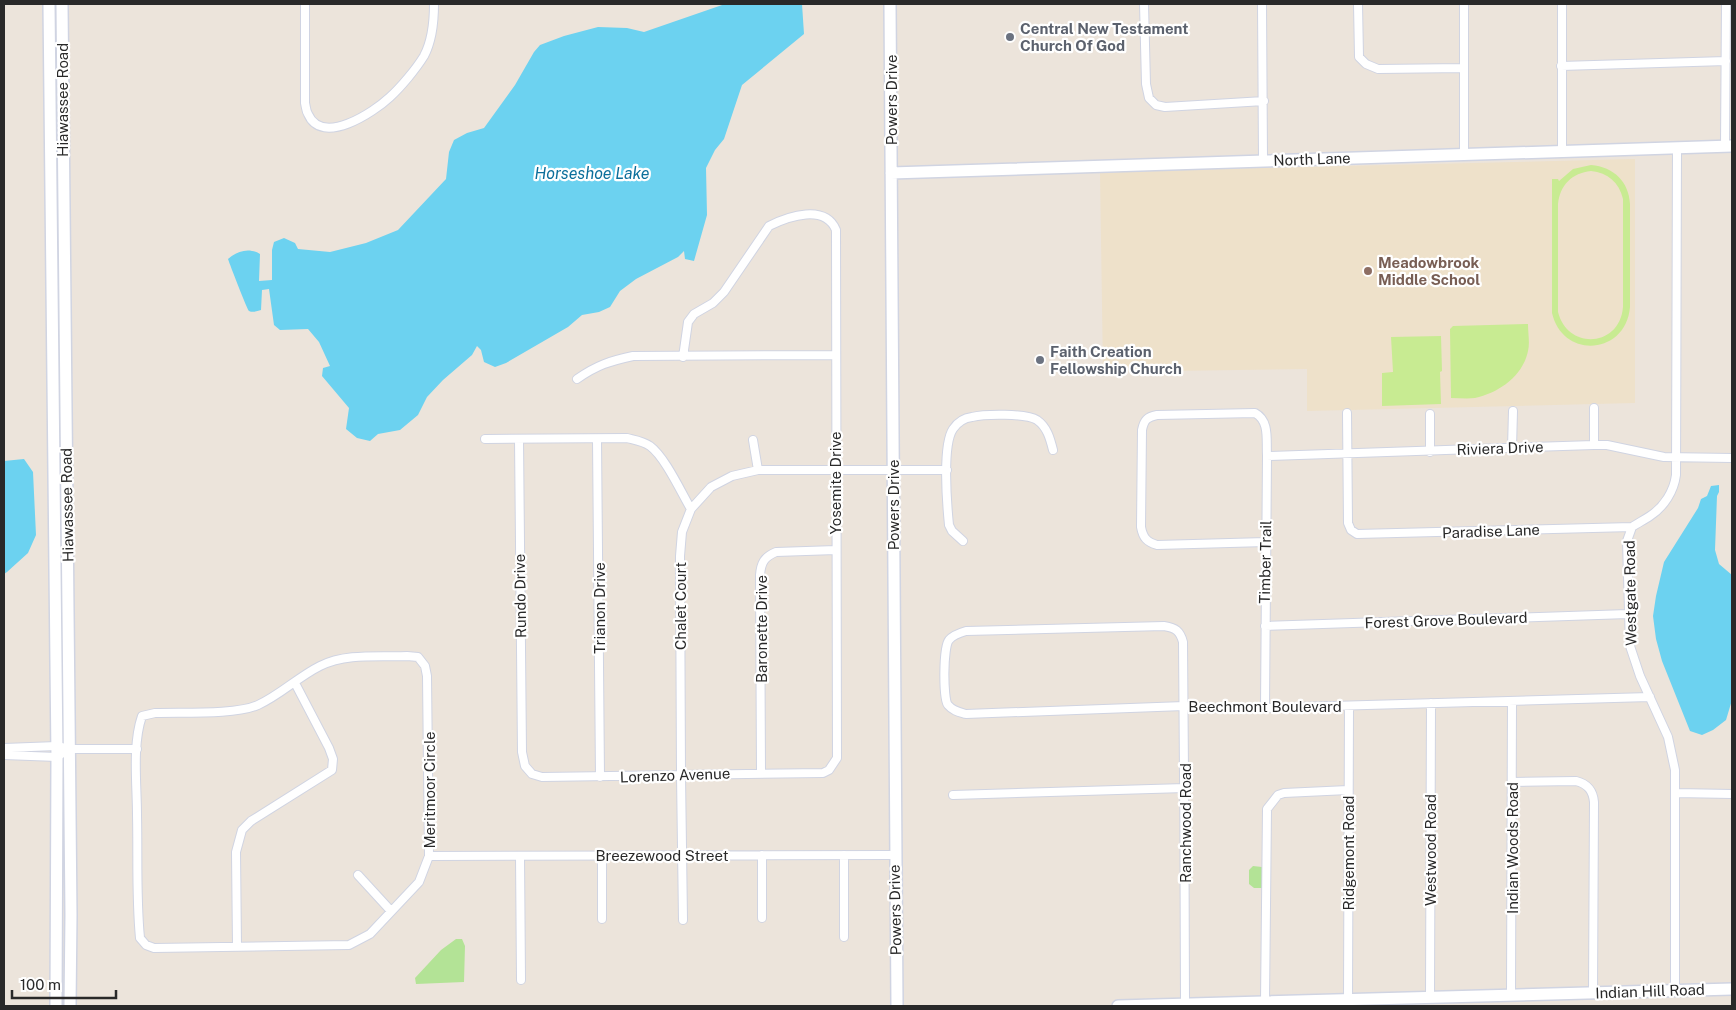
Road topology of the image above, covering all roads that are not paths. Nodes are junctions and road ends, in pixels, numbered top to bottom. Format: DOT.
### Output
graph roads {
  1 [pos="49,4"];
  2 [pos="62,4"];
  3 [pos="305,4"];
  4 [pos="434,4"];
  5 [pos="890,4"];
  6 [pos="1144,4"];
  7 [pos="1262,4"];
  8 [pos="1358,4"];
  9 [pos="1464,4"];
  10 [pos="1562,4"];
  11 [pos="1726,4"];
  12 [pos="1726,61"];
  13 [pos="1561,66"];
  14 [pos="1464,68"];
  15 [pos="1264,101"];
  16 [pos="1729,146"];
  17 [pos="1677,147"];
  18 [pos="1562,152"];
  19 [pos="1464,154"];
  20 [pos="1263,160"];
  21 [pos="891,173"];
  22 [pos="51,199"];
  23 [pos="63,199"];
  24 [pos="64,290"];
  25 [pos="52,291"];
  26 [pos="835,355"];
  27 [pos="683,356"];
  28 [pos="577,379"];
  29 [pos="1594,408"];
  30 [pos="1512,411"];
  31 [pos="1347,413"];
  32 [pos="1430,414"];
  33 [pos="485,439"];
  34 [pos="518,439"];
  35 [pos="597,439"];
  36 [pos="754,440"];
  37 [pos="1594,445"];
  38 [pos="1512,448"];
  39 [pos="1053,450"];
  40 [pos="1430,452"];
  41 [pos="1348,453"];
  42 [pos="1266,456"];
  43 [pos="1676,458"];
  44 [pos="1732,458"];
  45 [pos="758,470"];
  46 [pos="836,470"];
  47 [pos="893,470"];
  48 [pos="947,470"];
  49 [pos="691,509"];
  50 [pos="1632,527"];
  51 [pos="963,541"];
  52 [pos="1266,542"];
  53 [pos="836,550"];
  54 [pos="68,603"];
  55 [pos="55,604"];
  56 [pos="1628,614"];
  57 [pos="1265,626"];
  58 [pos="945,671"];
  59 [pos="295,683"];
  60 [pos="1650,697"];
  61 [pos="1512,701"];
  62 [pos="1430,703"];
  63 [pos="1184,706"];
  64 [pos="1349,706"];
  65 [pos="1265,708"];
  66 [pos="4,748"];
  67 [pos="137,748"];
  68 [pos="70,749"];
  69 [pos="57,751"];
  70 [pos="522,752"];
  71 [pos="4,755"];
  72 [pos="837,758"];
  73 [pos="761,773"];
  74 [pos="681,775"];
  75 [pos="600,777"];
  76 [pos="1512,782"];
  77 [pos="1185,788"];
  78 [pos="1348,790"];
  79 [pos="1676,793"];
  80 [pos="1732,794"];
  81 [pos="953,796"];
  82 [pos="602,855"];
  83 [pos="682,855"];
  84 [pos="762,855"];
  85 [pos="844,855"];
  86 [pos="895,855"];
  87 [pos="429,856"];
  88 [pos="520,856"];
  89 [pos="358,875"];
  90 [pos="391,911"];
  91 [pos="762,918"];
  92 [pos="602,919"];
  93 [pos="683,920"];
  94 [pos="844,937"];
  95 [pos="237,947"];
  96 [pos="521,980"];
  97 [pos="1732,989"];
  98 [pos="1675,991"];
  99 [pos="1593,993"];
  100 [pos="1511,995"];
  101 [pos="1430,998"];
  102 [pos="1355,1002"];
  103 [pos="1184,1004"];
  104 [pos="1259,1004"];
  105 [pos="56,1006"];
  106 [pos="70,1006"];
  107 [pos="897,1006"];
  108 [pos="1118,1006"];
  1 -- 22 [label="street, Hiawassee Road"];
  2 -- 23 [label="street, Hiawassee Road"];
  3 -- 4 [label="street"];
  5 -- 21 [label="street, Powers Drive"];
  6 -- 15 [label="street"];
  7 -- 15 [label="street"];
  8 -- 14 [label="street"];
  9 -- 14 [label="street"];
  10 -- 13 [label="street"];
  11 -- 12 [label="street"];
  12 -- 13 [label="street"];
  12 -- 16 [label="street"];
  13 -- 18 [label="street"];
  14 -- 19 [label="street"];
  15 -- 20 [label="street"];
  16 -- 17 [label="street, North Lane"];
  17 -- 18 [label="street, North Lane"];
  17 -- 43 [label="street, Westgate Road"];
  18 -- 19 [label="street, North Lane"];
  19 -- 20 [label="street, North Lane"];
  20 -- 21 [label="street, North Lane"];
  21 -- 47 [label="street, Powers Drive"];
  22 -- 23 [label="street"];
  22 -- 25 [label="street, Hiawassee Road"];
  23 -- 24 [label="street, Hiawassee Road"];
  24 -- 25 [label="street"];
  24 -- 54 [label="street, Hiawassee Road"];
  25 -- 55 [label="street, Hiawassee Road"];
  26 -- 27 [label="street"];
  26 -- 27 [label="street, Yosemite Drive"];
  26 -- 46 [label="street, Yosemite Drive"];
  27 -- 28 [label="street"];
  29 -- 37 [label="street"];
  30 -- 38 [label="street"];
  31 -- 41 [label="street"];
  32 -- 40 [label="street"];
  33 -- 34 [label="street"];
  34 -- 35 [label="street"];
  34 -- 70 [label="street, Rundo Drive"];
  35 -- 49 [label="street"];
  35 -- 75 [label="street, Trianon Drive"];
  36 -- 45 [label="street"];
  37 -- 38 [label="street, Riviera Drive"];
  37 -- 43 [label="street, Riviera Drive"];
  38 -- 40 [label="street, Riviera Drive"];
  39 -- 48 [label="street"];
  40 -- 41 [label="street, Riviera Drive"];
  41 -- 42 [label="street, Riviera Drive"];
  41 -- 50 [label="street, Paradise Lane"];
  42 -- 52 [label="street, Timber Trail"];
  42 -- 52 [label="street, Timber Trail"];
  43 -- 44 [label="street, Riviera Drive"];
  43 -- 50 [label="street, Westgate Road"];
  45 -- 46 [label="street, Chalet Court"];
  45 -- 49 [label="street, Chalet Court"];
  46 -- 47 [label="street, Chalet Court"];
  46 -- 53 [label="street, Yosemite Drive"];
  47 -- 48 [label="street, Chalet Court"];
  47 -- 86 [label="street, Powers Drive"];
  48 -- 51 [label="street"];
  49 -- 74 [label="street, Chalet Court"];
  50 -- 56 [label="street, Westgate Road"];
  52 -- 57 [label="street, Timber Trail"];
  53 -- 72 [label="street, Yosemite Drive"];
  53 -- 73 [label="street, Baronette Drive"];
  54 -- 55 [label="street"];
  54 -- 68 [label="street, Hiawassee Road"];
  55 -- 69 [label="street, Hiawassee Road"];
  56 -- 57 [label="street, Forest Grove Boulevard"];
  56 -- 60 [label="street, Westgate Road"];
  57 -- 65 [label="street, Timber Trail"];
  58 -- 63 [label="street, Beechmont Boulevard"];
  58 -- 63 [label="street, Ranchwood Road"];
  59 -- 67 [label="street, Meritmoor Circle"];
  59 -- 87 [label="street, Meritmoor Circle"];
  59 -- 95 [label="street"];
  60 -- 61 [label="street, Beechmont Boulevard"];
  60 -- 79 [label="street, Westgate Road"];
  61 -- 62 [label="street, Beechmont Boulevard"];
  61 -- 76 [label="street, Indian Woods Road"];
  62 -- 64 [label="street, Beechmont Boulevard"];
  62 -- 101 [label="street, Westwood Road"];
  63 -- 65 [label="street, Beechmont Boulevard"];
  63 -- 77 [label="street, Ranchwood Road"];
  64 -- 65 [label="street, Beechmont Boulevard"];
  64 -- 78 [label="street, Ridgemont Road"];
  66 -- 69 [label="street"];
  67 -- 68 [label="street"];
  67 -- 95 [label="street, Meritmoor Circle"];
  68 -- 69 [label="street"];
  68 -- 106 [label="street, Hiawassee Road"];
  69 -- 71 [label="street"];
  69 -- 105 [label="street, Hiawassee Road"];
  70 -- 75 [label="street, Lorenzo Avenue"];
  72 -- 73 [label="street, Lorenzo Avenue"];
  73 -- 74 [label="street, Lorenzo Avenue"];
  74 -- 75 [label="street, Lorenzo Avenue"];
  74 -- 83 [label="street, Chalet Court"];
  76 -- 99 [label="street"];
  76 -- 100 [label="street, Indian Woods Road"];
  77 -- 81 [label="street"];
  77 -- 103 [label="street, Ranchwood Road"];
  78 -- 102 [label="street, Ridgemont Road"];
  78 -- 104 [label="street"];
  79 -- 80 [label="street"];
  79 -- 98 [label="street, Westgate Road"];
  82 -- 83 [label="street, Breezewood Street"];
  82 -- 88 [label="street, Breezewood Street"];
  82 -- 92 [label="street"];
  83 -- 84 [label="street, Breezewood Street"];
  83 -- 93 [label="street, Chalet Court"];
  84 -- 85 [label="street, Breezewood Street"];
  84 -- 91 [label="street"];
  85 -- 86 [label="street, Breezewood Street"];
  85 -- 94 [label="street"];
  86 -- 107 [label="street, Powers Drive"];
  87 -- 88 [label="street, Breezewood Street"];
  87 -- 90 [label="street, Meritmoor Circle"];
  88 -- 96 [label="street"];
  89 -- 90 [label="street"];
  90 -- 95 [label="street, Meritmoor Circle"];
  97 -- 98 [label="street, Indian Hill Road"];
  98 -- 99 [label="street, Indian Hill Road"];
  99 -- 100 [label="street, Indian Hill Road"];
  100 -- 101 [label="street, Indian Hill Road"];
  101 -- 102 [label="street, Indian Hill Road"];
  102 -- 104 [label="street, Indian Hill Road"];
  103 -- 104 [label="street, Indian Hill Road"];
  103 -- 108 [label="street, Indian Hill Road"];
}
